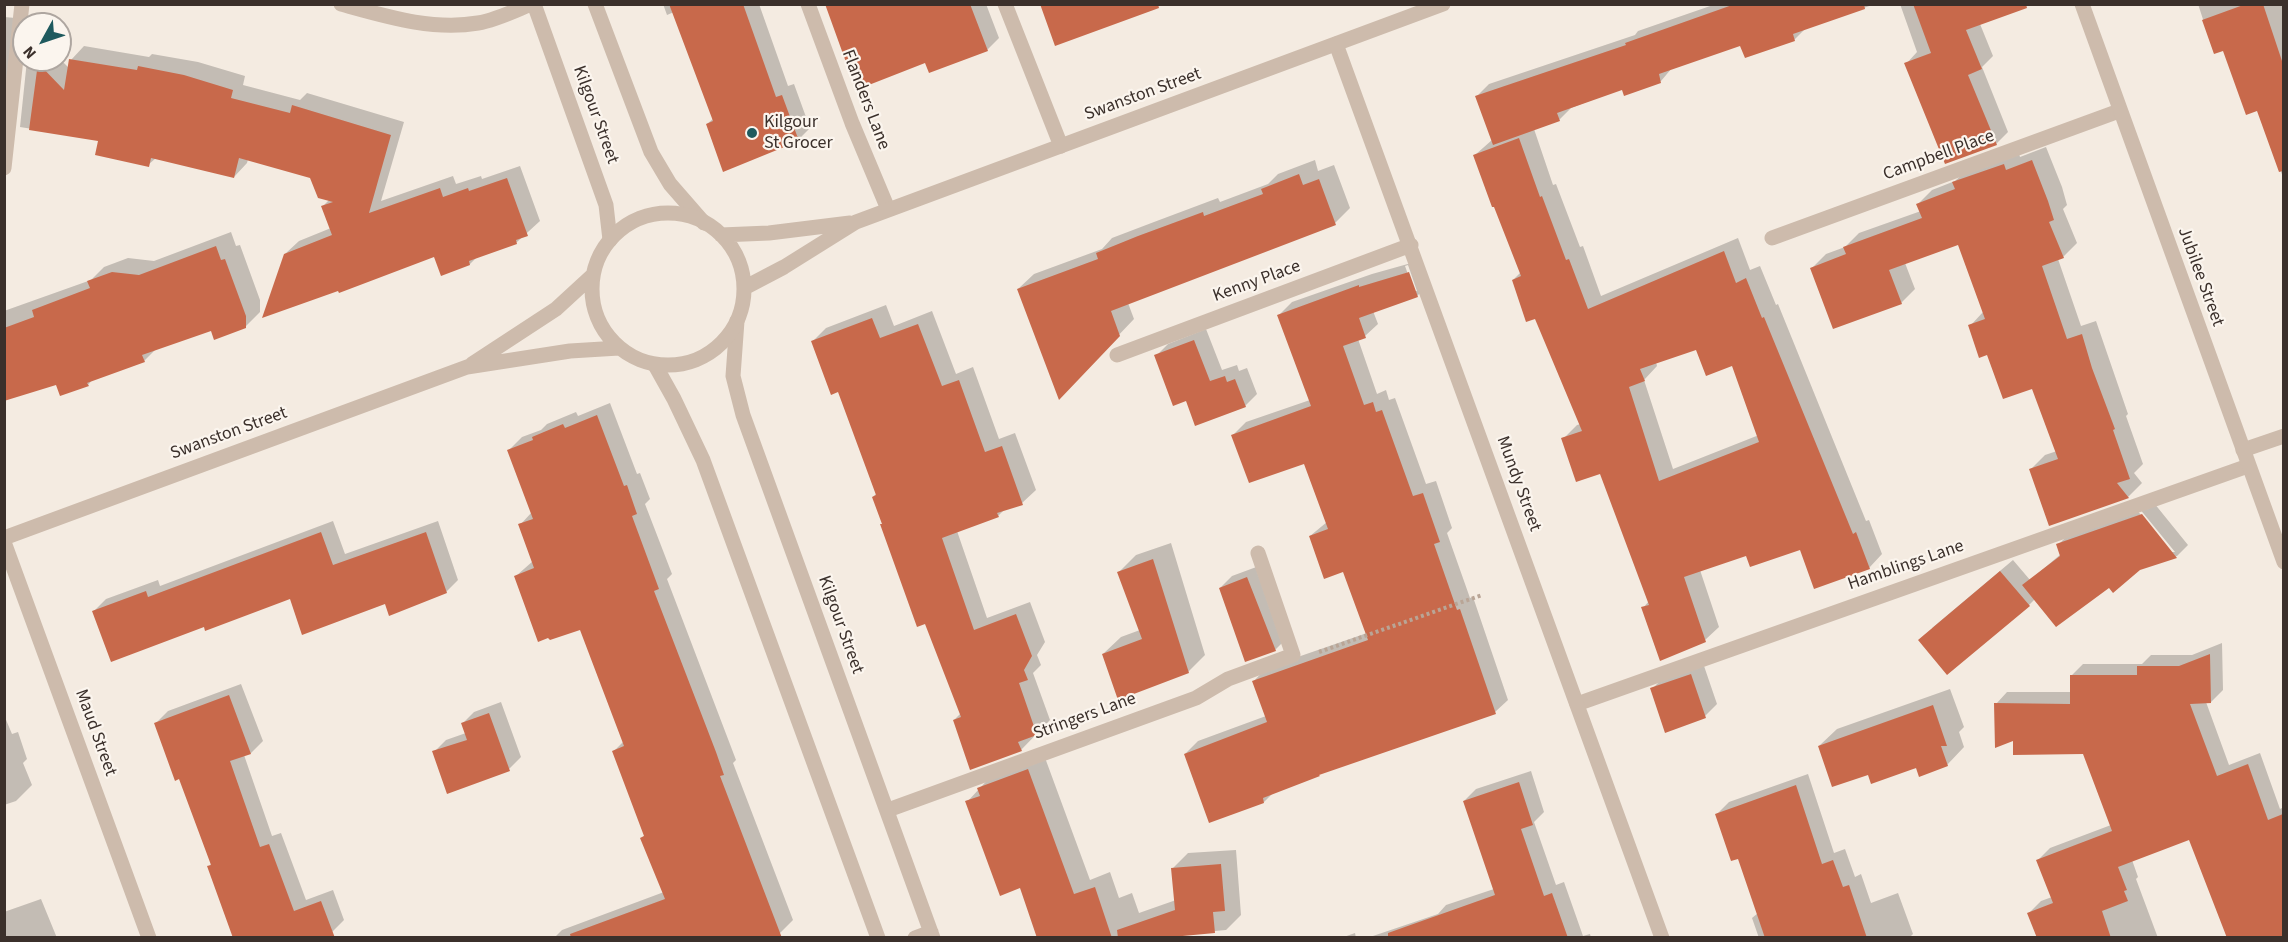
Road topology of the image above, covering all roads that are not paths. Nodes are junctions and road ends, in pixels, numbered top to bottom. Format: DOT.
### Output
graph roads {
  1 [pos="22,4"];
  2 [pos="341,4"];
  3 [pos="532,4"];
  4 [pos="595,4"];
  5 [pos="808,4"];
  6 [pos="1005,4"];
  7 [pos="1443,4"];
  8 [pos="2082,4"];
  9 [pos="1336,44"];
  10 [pos="2119,111"];
  11 [pos="1061,146"];
  12 [pos="4,168"];
  13 [pos="888,209"];
  14 [pos="856,222"];
  15 [pos="704,223"];
  16 [pos="722,235"];
  17 [pos="1772,237"];
  18 [pos="610,240"];
  19 [pos="1411,245"];
  20 [pos="593,275"];
  21 [pos="744,288"];
  22 [pos="737,321"];
  23 [pos="619,348"];
  24 [pos="1117,354"];
  25 [pos="655,365"];
  26 [pos="467,367"];
  27 [pos="2283,436"];
  28 [pos="2243,450"];
  29 [pos="2248,466"];
  30 [pos="4,538"];
  31 [pos="4,542"];
  32 [pos="1258,553"];
  33 [pos="2283,562"];
  34 [pos="1577,704"];
  35 [pos="888,810"];
  36 [pos="932,935"];
  37 [pos="149,938"];
  38 [pos="878,938"];
  39 [pos="915,938"];
  40 [pos="1662,938"];
  1 -- 12 [label="street"];
  2 -- 3 [label="street"];
  3 -- 18 [label="street, Kilgour Street"];
  4 -- 15 [label="street"];
  5 -- 13 [label="street, Flanders Lane"];
  6 -- 11 [label="street"];
  7 -- 9 [label="street, Swanston Street"];
  8 -- 10 [label="street, Jubilee Street"];
  9 -- 11 [label="street, Swanston Street"];
  9 -- 19 [label="street, Mundy Street"];
  10 -- 17 [label="street, Campbell Place"];
  10 -- 28 [label="street, Jubilee Street"];
  11 -- 13 [label="street, Swanston Street"];
  13 -- 14 [label="street, Swanston Street"];
  14 -- 16 [label="street, Swanston Street"];
  14 -- 21 [label="street, Swanston Street"];
  15 -- 16 [label="street"];
  15 -- 18 [label="street"];
  16 -- 21 [label="street"];
  18 -- 20 [label="street"];
  19 -- 24 [label="street, Kenny Place"];
  19 -- 34 [label="street, Mundy Street"];
  20 -- 23 [label="street"];
  20 -- 26 [label="street, Swanston Street"];
  21 -- 22 [label="street"];
  22 -- 25 [label="street"];
  22 -- 35 [label="street, Kilgour Street"];
  23 -- 25 [label="street"];
  23 -- 26 [label="street, Swanston Street"];
  25 -- 38 [label="street"];
  26 -- 30 [label="street, Swanston Street"];
  27 -- 28 [label="street"];
  28 -- 29 [label="street, Jubilee Street"];
  29 -- 33 [label="street, Jubilee Street"];
  29 -- 34 [label="street, Hamblings Lane"];
  31 -- 37 [label="street, Maud Street"];
  32 -- 35 [label="street, Stringers Lane"];
  34 -- 40 [label="street, Mundy Street"];
  35 -- 36 [label="street, Kilgour Street"];
  36 -- 39 [label="street"];
}
